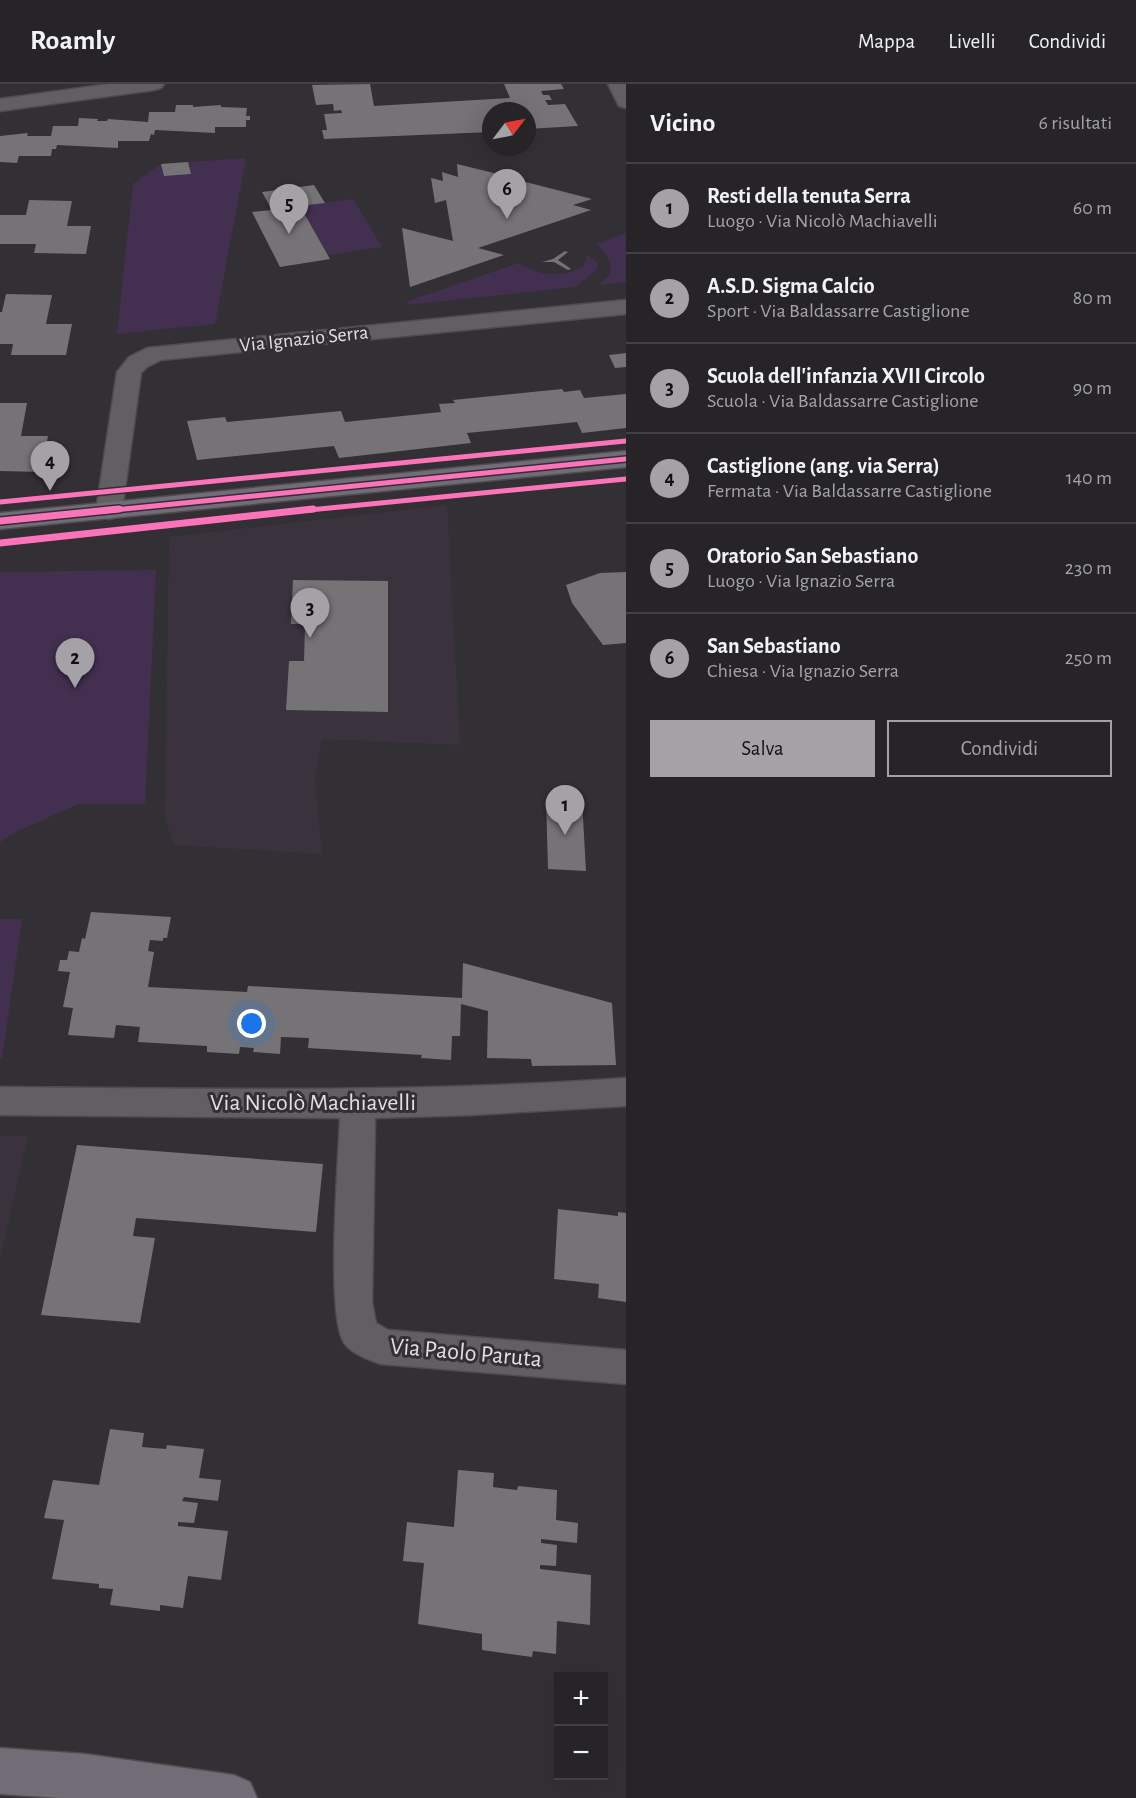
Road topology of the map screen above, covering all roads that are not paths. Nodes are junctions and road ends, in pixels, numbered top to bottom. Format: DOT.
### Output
graph roads {
  1 [pos="154,84"];
  2 [pos="618,84"];
  3 [pos="626,102"];
  4 [pos="0,105"];
  5 [pos="626,307"];
  6 [pos="626,459"];
  7 [pos="109,511"];
  8 [pos="0,521"];
  9 [pos="626,1092"];
  10 [pos="0,1101"];
  11 [pos="358,1104"];
  12 [pos="626,1367"];
  13 [pos="0,1771"];
  14 [pos="234,1798"];
  1 -- 4 [label="street"];
  2 -- 3 [label="street"];
  5 -- 7 [label="street, Via Ignazio Serra"];
  6 -- 7 [label="main road"];
  7 -- 8 [label="main road"];
  9 -- 11 [label="street, Via Nicolò Machiavelli"];
  10 -- 11 [label="street, Via Nicolò Machiavelli"];
  11 -- 12 [label="street, Via Paolo Paruta"];
  13 -- 14 [label="main road"];
}
